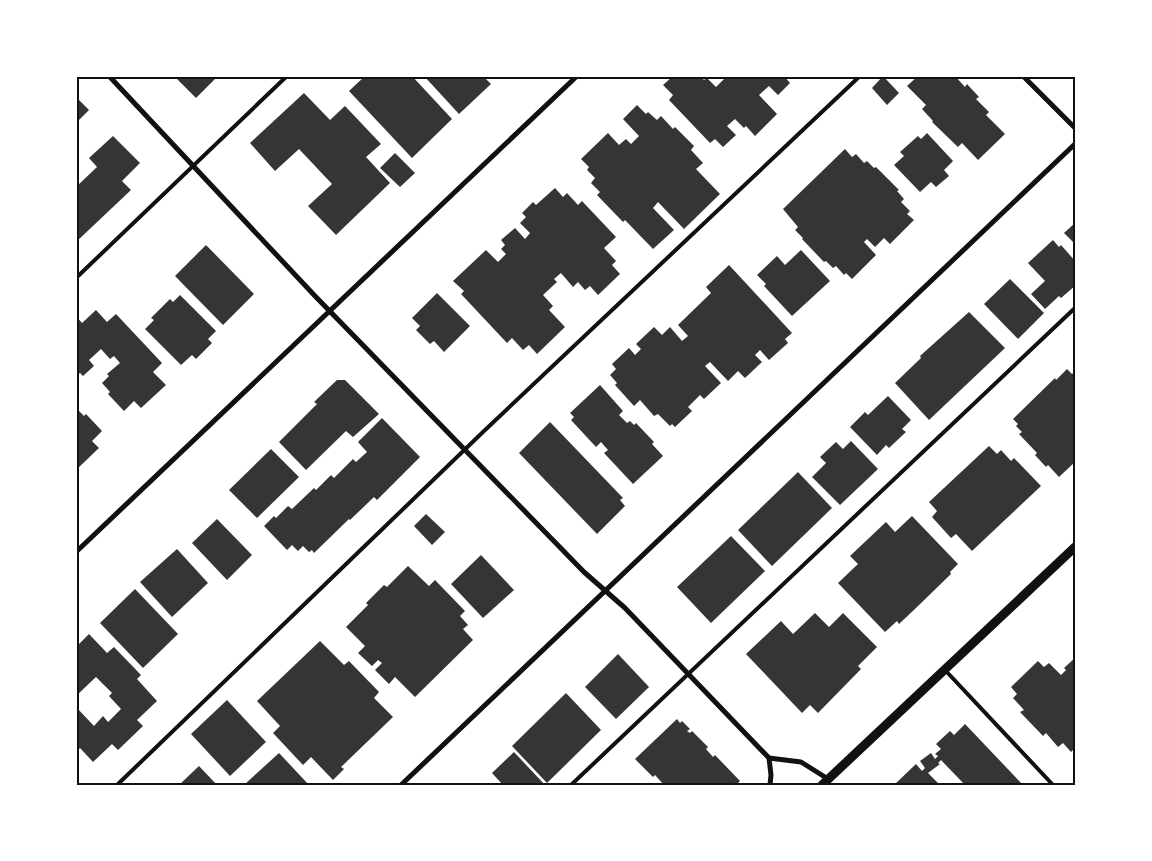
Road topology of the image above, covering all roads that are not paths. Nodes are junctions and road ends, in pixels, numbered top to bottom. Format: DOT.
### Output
graph roads {
  1 [pos="109,76"];
  2 [pos="287,76"];
  3 [pos="577,76"];
  4 [pos="860,76"];
  5 [pos="1023,76"];
  6 [pos="1076,129"];
  7 [pos="1076,144"];
  8 [pos="194,166"];
  9 [pos="76,278"];
  10 [pos="1076,307"];
  11 [pos="330,311"];
  12 [pos="465,449"];
  13 [pos="1076,546"];
  14 [pos="76,552"];
  15 [pos="606,591"];
  16 [pos="944,669"];
  17 [pos="689,673"];
  18 [pos="769,758"];
  19 [pos="825,782"];
  20 [pos="117,785"];
  21 [pos="401,785"];
  22 [pos="571,785"];
  23 [pos="770,785"];
  24 [pos="1053,785"];
  1 -- 8 [label="street"];
  2 -- 8 [label="lane"];
  3 -- 11 [label="street"];
  4 -- 12 [label="lane"];
  5 -- 6 [label="street"];
  7 -- 15 [label="street"];
  8 -- 9 [label="lane"];
  8 -- 11 [label="street"];
  10 -- 17 [label="lane"];
  11 -- 12 [label="street"];
  11 -- 14 [label="street"];
  12 -- 15 [label="street"];
  12 -- 20 [label="lane"];
  13 -- 16 [label="street"];
  15 -- 17 [label="street"];
  15 -- 21 [label="street"];
  16 -- 19 [label="street"];
  16 -- 24 [label="lane"];
  17 -- 18 [label="street"];
  17 -- 22 [label="lane"];
  18 -- 19 [label="street"];
  18 -- 23 [label="street"];
}
